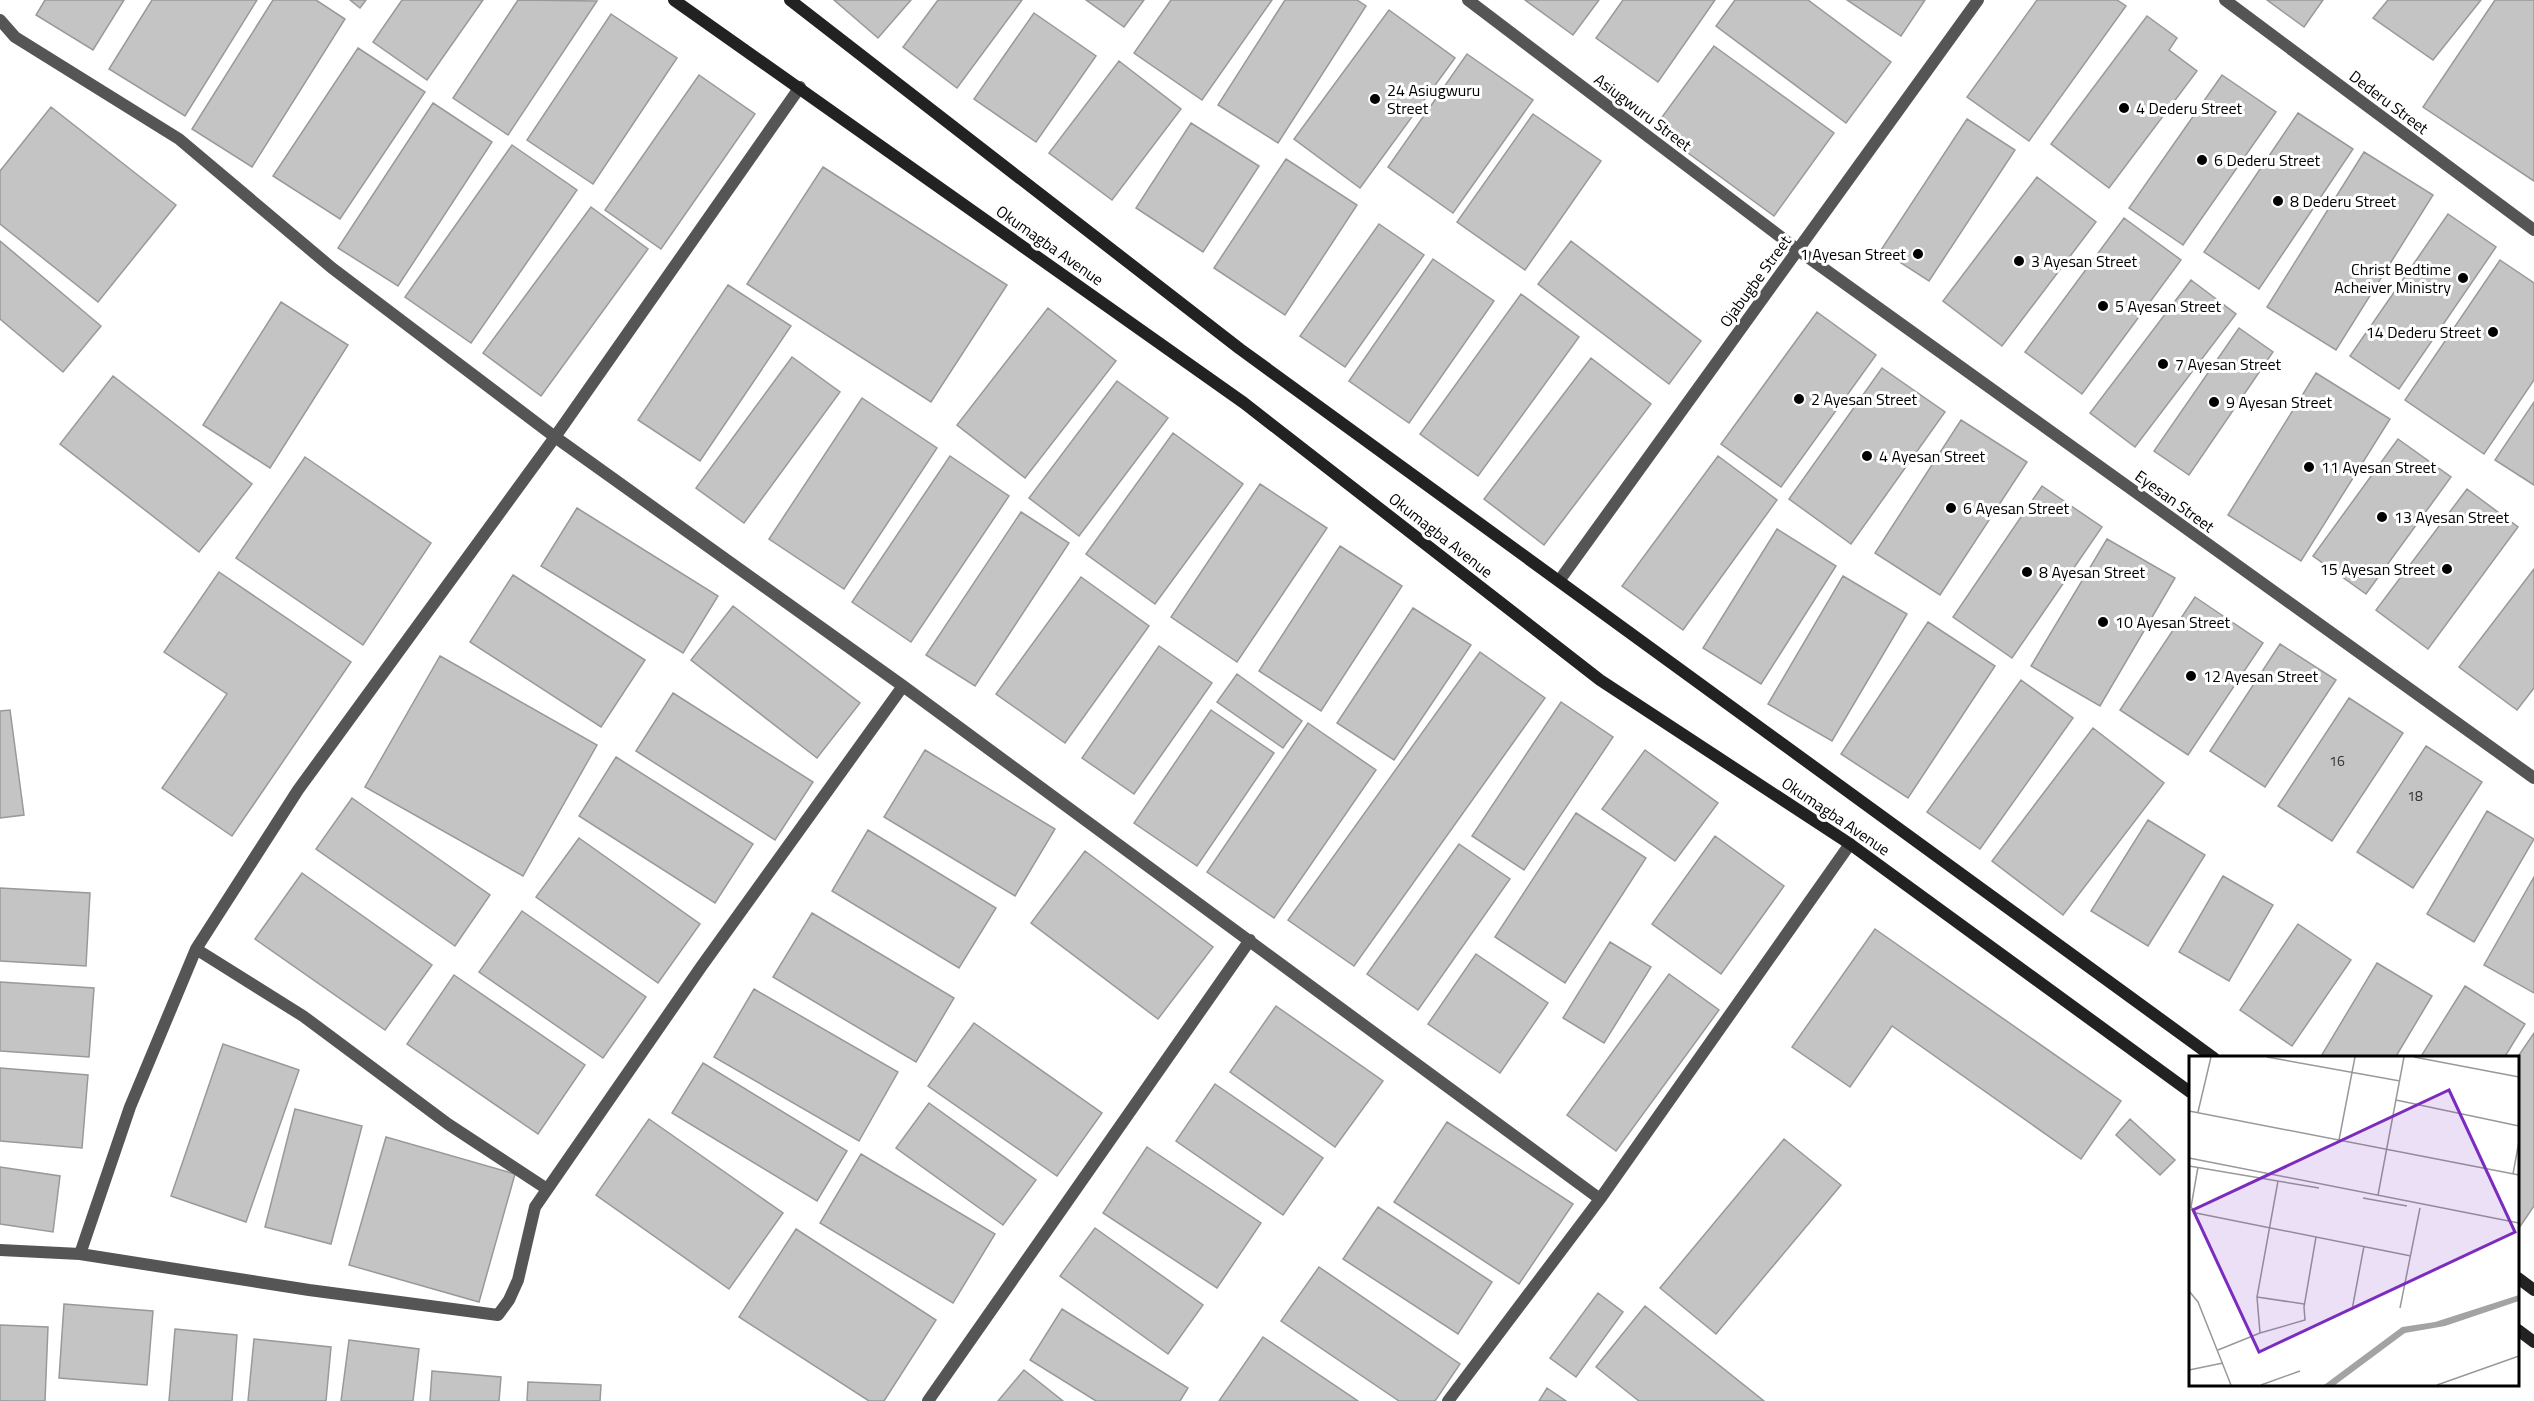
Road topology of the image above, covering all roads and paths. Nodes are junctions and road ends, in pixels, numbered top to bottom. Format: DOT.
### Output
graph roads {
  1 [pos="674,0"];
  2 [pos="789,0"];
  3 [pos="1468,0"];
  4 [pos="1978,0"];
  5 [pos="2225,0"];
  6 [pos="0,20"];
  7 [pos="800,87"];
  8 [pos="2534,230"];
  9 [pos="1798,250"];
  10 [pos="555,437"];
  11 [pos="1559,581"];
  12 [pos="903,686"];
  13 [pos="2534,778"];
  14 [pos="1850,844"];
  15 [pos="1250,940"];
  16 [pos="196,949"];
  17 [pos="2211,1056"];
  18 [pos="2189,1091"];
  19 [pos="547,1189"];
  20 [pos="1600,1198"];
  21 [pos="0,1250"];
  22 [pos="80,1254"];
  23 [pos="2519,1279"];
  24 [pos="2534,1290"];
  25 [pos="2519,1331"];
  26 [pos="2534,1342"];
  27 [pos="928,1401"];
  28 [pos="1448,1401"];
  1 -- 7 [label="main road, Okumagba Avenue"];
  2 -- 11 [label="main road, Okumagba Avenue"];
  3 -- 9 [label="street, Asiugwuru Street"];
  4 -- 9 [label="street, Ojabugbe Street"];
  5 -- 8 [label="street, Dederu Street"];
  6 -- 10 [label="street"];
  7 -- 10 [label="street"];
  7 -- 14 [label="main road, Okumagba Avenue"];
  9 -- 11 [label="street, Ojabugbe Street"];
  9 -- 13 [label="street, Eyesan Street"];
  10 -- 12 [label="street"];
  10 -- 16 [label="street"];
  11 -- 17 [label="main road, Okumagba Avenue"];
  12 -- 15 [label="street"];
  12 -- 19 [label="street"];
  14 -- 18 [label="main road, Okumagba Avenue"];
  14 -- 20 [label="street"];
  15 -- 20 [label="street"];
  15 -- 27 [label="street"];
  16 -- 19 [label="street"];
  16 -- 22 [label="street"];
  19 -- 22 [label="street"];
  20 -- 28 [label="street"];
  21 -- 22 [label="street"];
  23 -- 24 [label="main road"];
  25 -- 26 [label="main road"];
}
